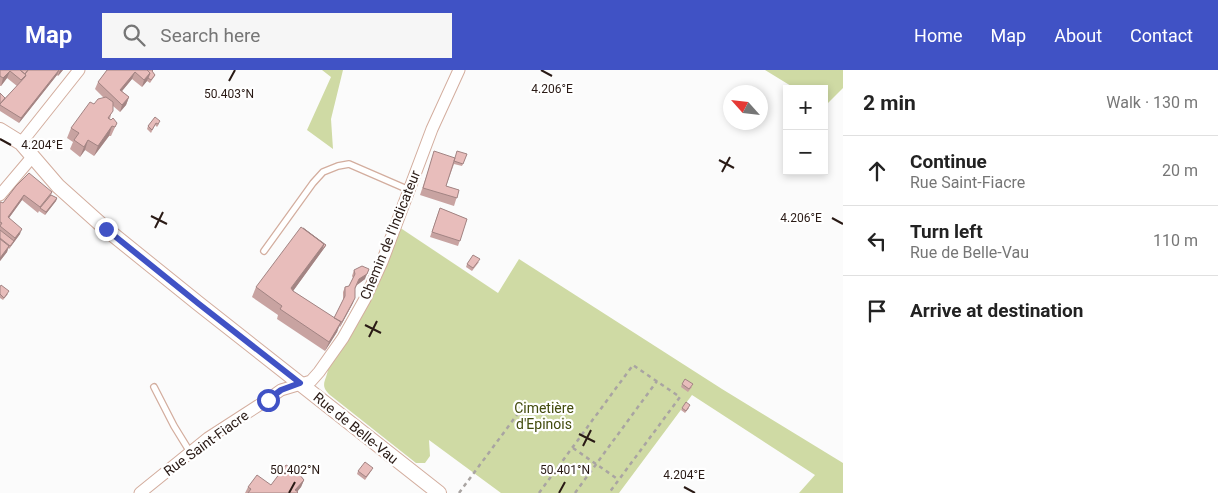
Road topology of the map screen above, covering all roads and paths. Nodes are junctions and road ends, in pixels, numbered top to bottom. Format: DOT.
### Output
graph roads {
  1 [pos="79,70"];
  2 [pos="459,70"];
  3 [pos="0,130"];
  4 [pos="21,143"];
  5 [pos="33,156"];
  6 [pos="409,190"];
  7 [pos="0,195"];
  8 [pos="264,251"];
  9 [pos="657,381"];
  10 [pos="300,383"];
  11 [pos="154,387"];
  12 [pos="525,404"];
  13 [pos="573,448"];
  14 [pos="190,452"];
  15 [pos="596,464"];
  16 [pos="618,480"];
  17 [pos="140,493"];
  18 [pos="439,493"];
  19 [pos="459,493"];
  20 [pos="539,493"];
  21 [pos="575,493"];
  22 [pos="609,493"];
  1 -- 4 [label="street"];
  2 -- 6 [label="street, Chemin de l'Indicateur"];
  3 -- 4 [label="street, Rue de Belle-Vau"];
  4 -- 5 [label="street, Rue de Belle-Vau"];
  5 -- 7 [label="street"];
  5 -- 10 [label="street, Rue de Belle-Vau"];
  6 -- 8 [label="lane"];
  6 -- 10 [label="street, Chemin de l'Indicateur"];
  9 -- 13 [label="path"];
  9 -- 15 [label="path"];
  9 -- 16 [label="path"];
  10 -- 14 [label="street, Rue Saint-Fiacre"];
  10 -- 18 [label="street, Rue de Belle-Vau"];
  11 -- 14 [label="lane"];
  12 -- 19 [label="path"];
  13 -- 15 [label="path"];
  13 -- 20 [label="path"];
  14 -- 17 [label="street, Rue Saint-Fiacre"];
  15 -- 16 [label="path"];
  15 -- 21 [label="path"];
  16 -- 22 [label="path"];
}
